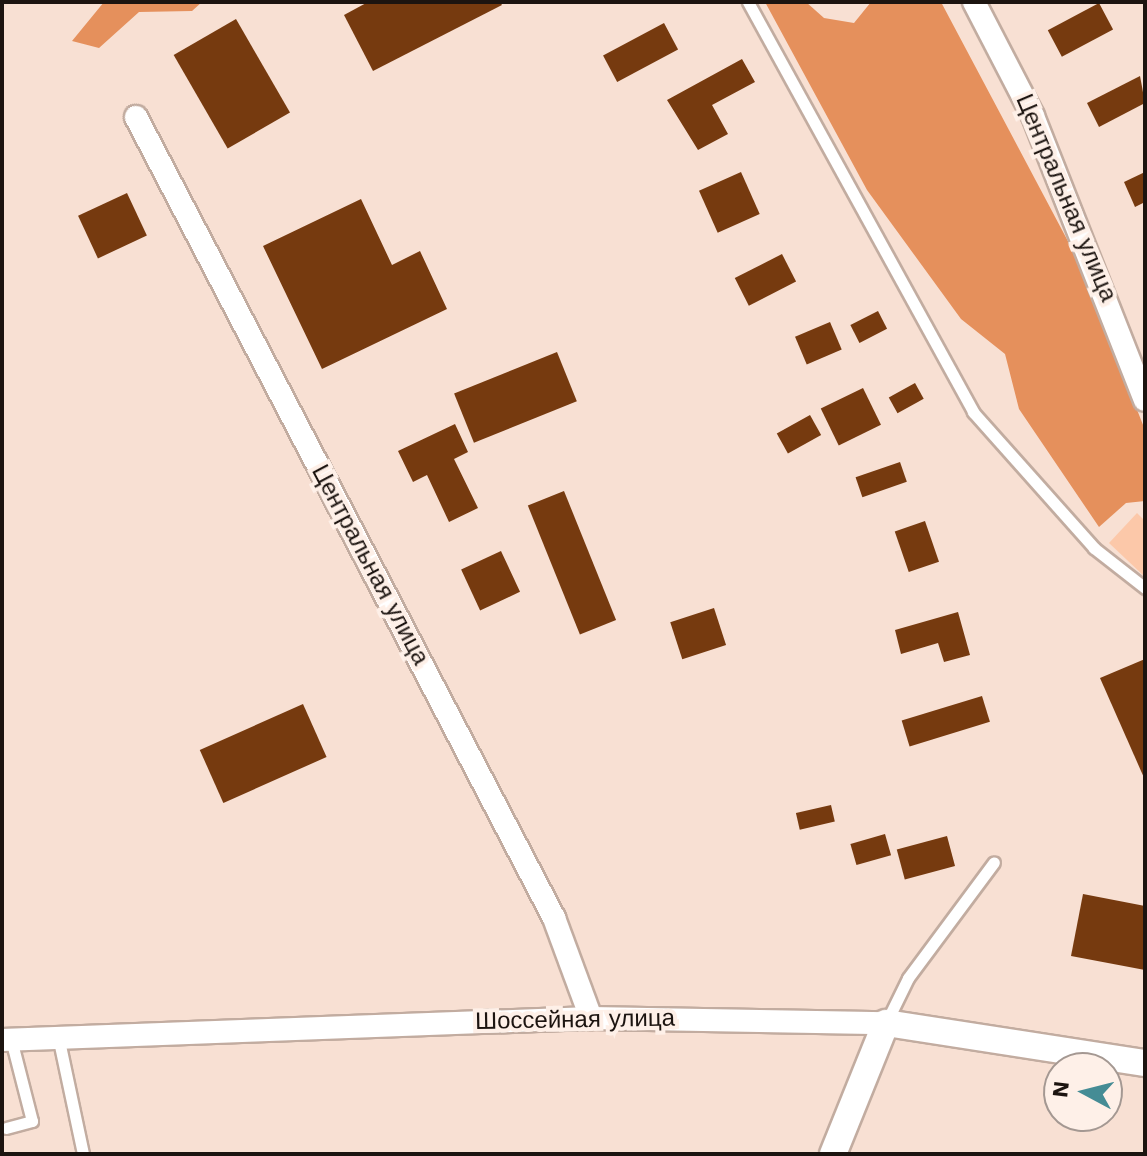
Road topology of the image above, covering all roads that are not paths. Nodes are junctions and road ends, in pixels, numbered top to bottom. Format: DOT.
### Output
graph roads {
  1 [pos="748,2"];
  2 [pos="974,2"];
  3 [pos="136,117"];
  4 [pos="1145,400"];
  5 [pos="1145,588"];
  6 [pos="994,862"];
  7 [pos="591,1018"];
  8 [pos="886,1023"];
  9 [pos="58,1036"];
  10 [pos="7,1039"];
  11 [pos="1145,1063"];
  12 [pos="6,1128"];
  13 [pos="83,1154"];
  14 [pos="833,1154"];
  1 -- 5 [label="lane"];
  2 -- 4 [label="street, Центральная улица"];
  3 -- 7 [label="street, Центральная улица"];
  6 -- 8 [label="lane"];
  7 -- 8 [label="street, Шоссейная улица"];
  7 -- 9 [label="street, Шоссейная улица"];
  8 -- 11 [label="street, Шоссейная улица"];
  8 -- 14 [label="street"];
  9 -- 10 [label="street, Шоссейная улица"];
  9 -- 13 [label="lane"];
  10 -- 12 [label="lane"];
}
